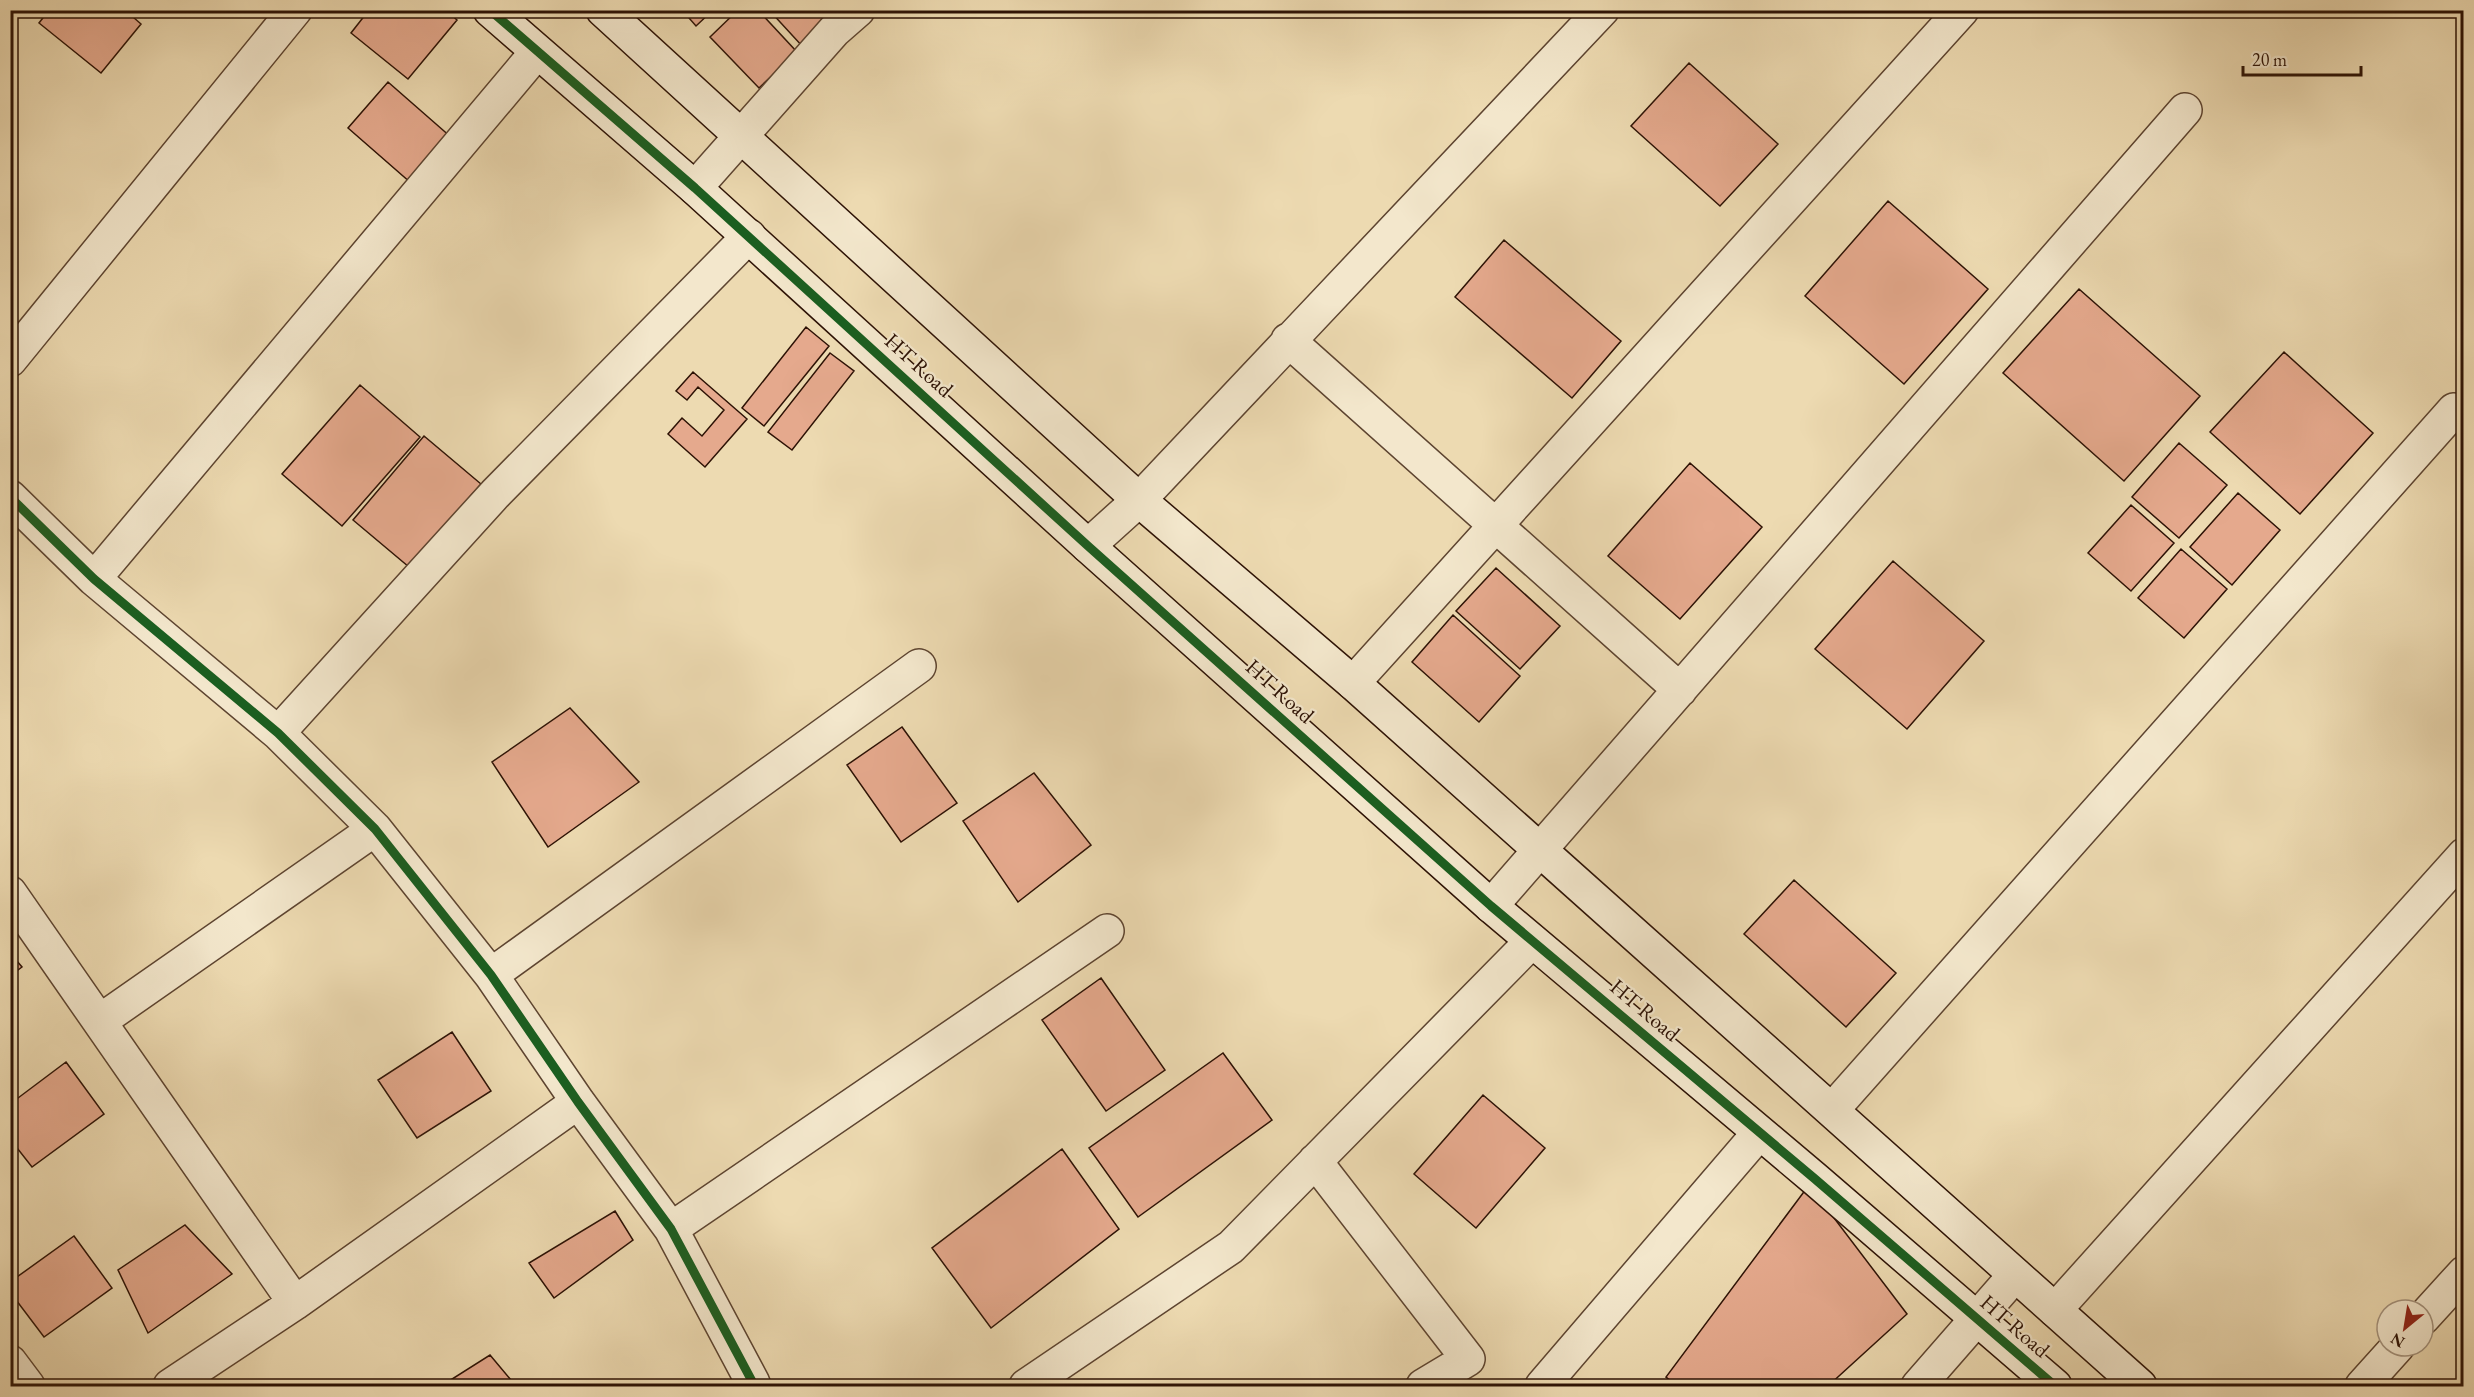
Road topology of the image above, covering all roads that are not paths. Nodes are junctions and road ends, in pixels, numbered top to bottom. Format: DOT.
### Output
graph roads {
  1 [pos="295,10"];
  2 [pos="490,10"];
  3 [pos="603,10"];
  4 [pos="858,10"];
  5 [pos="1602,10"];
  6 [pos="1962,10"];
  7 [pos="537,52"];
  8 [pos="2186,110"];
  9 [pos="740,135"];
  10 [pos="695,188"];
  11 [pos="749,236"];
  12 [pos="1288,340"];
  13 [pos="10,360"];
  14 [pos="2454,411"];
  15 [pos="10,497"];
  16 [pos="1139,500"];
  17 [pos="1496,526"];
  18 [pos="1089,546"];
  19 [pos="94,579"];
  20 [pos="919,666"];
  21 [pos="1353,683"];
  22 [pos="1680,690"];
  23 [pos="278,733"];
  24 [pos="375,829"];
  25 [pos="1540,851"];
  26 [pos="2463,855"];
  27 [pos="10,892"];
  28 [pos="1491,906"];
  29 [pos="1107,931"];
  30 [pos="1532,941"];
  31 [pos="491,975"];
  32 [pos="100,1021"];
  33 [pos="578,1102"];
  34 [pos="1832,1110"];
  35 [pos="1759,1133"];
  36 [pos="1316,1161"];
  37 [pos="671,1229"];
  38 [pos="2463,1273"];
  39 [pos="2015,1275"];
  40 [pos="295,1303"];
  41 [pos="2435,1304"];
  42 [pos="2055,1310"];
  43 [pos="1977,1318"];
  44 [pos="2387,1358"];
  45 [pos="10,1362"];
  46 [pos="753,1385"];
  47 [pos="28,1386"];
  48 [pos="170,1386"];
  49 [pos="1026,1386"];
  50 [pos="1423,1386"];
  51 [pos="1542,1386"];
  52 [pos="1918,1386"];
  53 [pos="2055,1386"];
  54 [pos="2140,1386"];
  55 [pos="2362,1386"];
  1 -- 13 [label="street"];
  2 -- 7 [label="street, HT Road"];
  3 -- 9 [label="street, HT Road"];
  4 -- 9 [label="street"];
  5 -- 12 [label="street"];
  6 -- 17 [label="street"];
  7 -- 10 [label="street, HT Road"];
  7 -- 19 [label="street"];
  8 -- 22 [label="street"];
  9 -- 10 [label="street"];
  9 -- 16 [label="street, HT Road"];
  10 -- 11 [label="street, HT Road"];
  11 -- 18 [label="street, HT Road"];
  11 -- 23 [label="street"];
  12 -- 16 [label="street"];
  12 -- 17 [label="street"];
  14 -- 34 [label="street"];
  15 -- 19 [label="street"];
  16 -- 18 [label="street"];
  16 -- 21 [label="street, HT Road"];
  17 -- 21 [label="street"];
  17 -- 22 [label="street"];
  18 -- 28 [label="street, HT Road"];
  19 -- 23 [label="street"];
  20 -- 31 [label="street"];
  21 -- 25 [label="street, HT Road"];
  22 -- 25 [label="street"];
  23 -- 24 [label="street"];
  24 -- 31 [label="street"];
  24 -- 32 [label="street"];
  25 -- 28 [label="street"];
  25 -- 34 [label="street, HT Road"];
  26 -- 42 [label="street"];
  27 -- 32 [label="street"];
  28 -- 30 [label="street, HT Road"];
  29 -- 37 [label="street"];
  30 -- 35 [label="street, HT Road"];
  30 -- 36 [label="street"];
  31 -- 33 [label="street"];
  32 -- 40 [label="street"];
  33 -- 37 [label="street"];
  33 -- 40 [label="street"];
  34 -- 39 [label="street, HT Road"];
  35 -- 43 [label="street, HT Road"];
  35 -- 51 [label="street"];
  36 -- 49 [label="street"];
  36 -- 50 [label="street"];
  37 -- 46 [label="street"];
  38 -- 41 [label="street"];
  39 -- 42 [label="street, HT Road"];
  39 -- 43 [label="street"];
  40 -- 48 [label="street"];
  42 -- 54 [label="street, HT Road"];
  43 -- 52 [label="street"];
  43 -- 53 [label="street, HT Road"];
  44 -- 55 [label="street"];
  45 -- 47 [label="street"];
}
